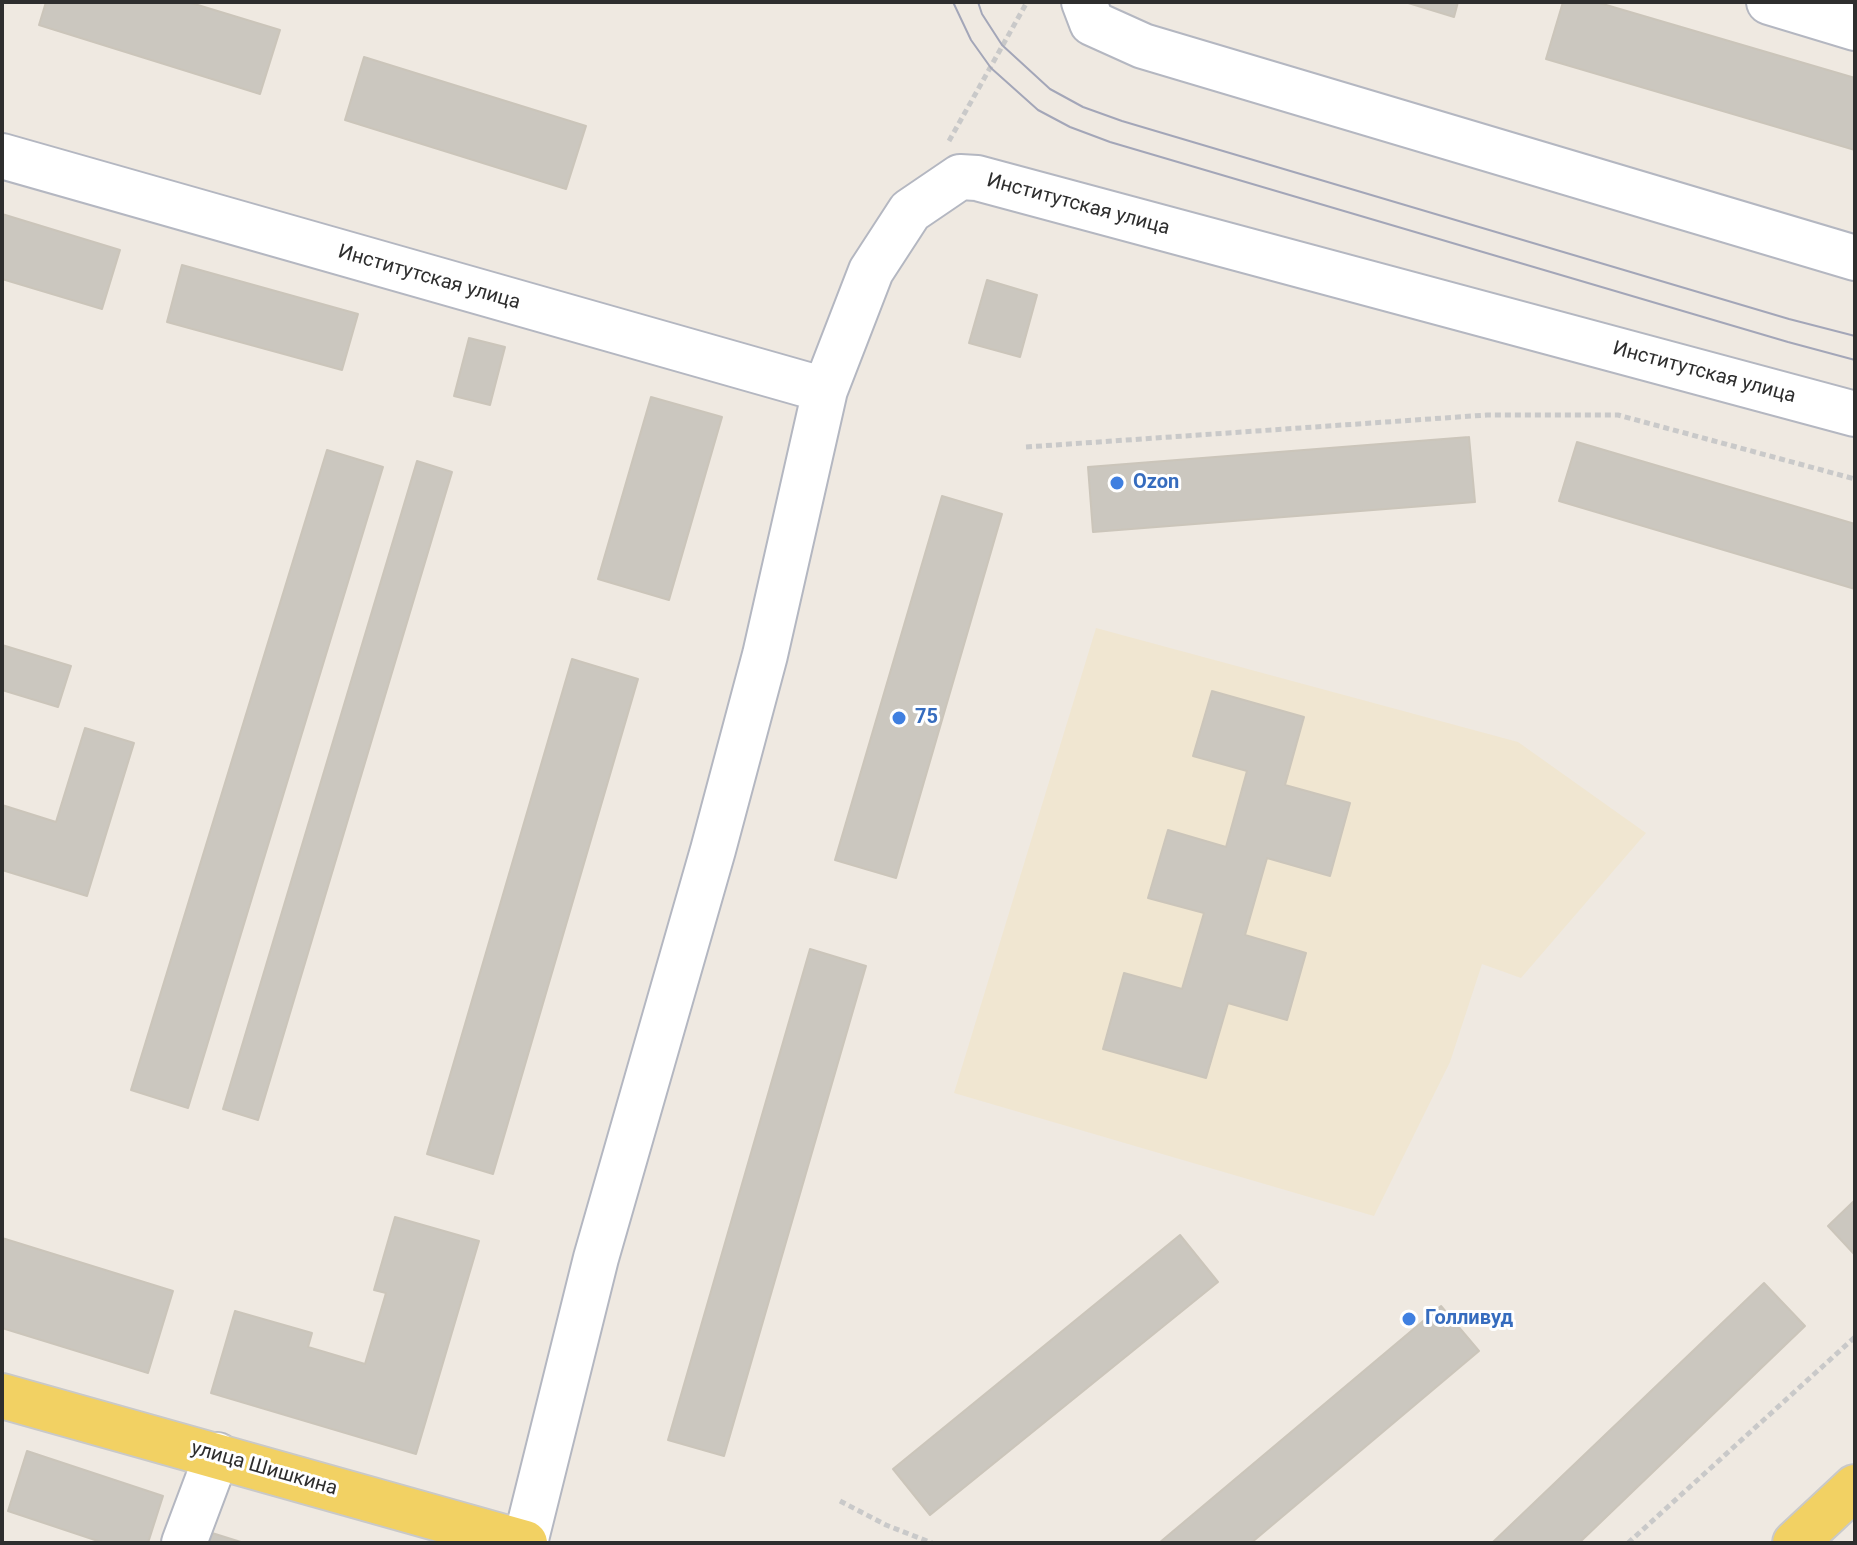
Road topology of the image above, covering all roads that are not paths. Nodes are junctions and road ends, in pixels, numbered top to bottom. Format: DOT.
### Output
graph roads {
  1 [pos="1084,2"];
  2 [pos="1769,2"];
  3 [pos="1855,28"];
  4 [pos="2,156"];
  5 [pos="1855,258"];
  6 [pos="825,390"];
  7 [pos="1855,414"];
  8 [pos="2,1396"];
  9 [pos="217,1455"];
  10 [pos="1855,1487"];
  11 [pos="184,1543"];
  12 [pos="525,1543"];
  13 [pos="1795,1543"];
  1 -- 5 [label="street"];
  2 -- 3 [label="street"];
  4 -- 6 [label="street, Институтская улица"];
  6 -- 7 [label="street, Институтская улица"];
  6 -- 12 [label="street"];
  8 -- 9 [label="main road, улица Шишкина"];
  9 -- 11 [label="street"];
  9 -- 12 [label="main road, улица Шишкина"];
  10 -- 13 [label="main road"];
}
